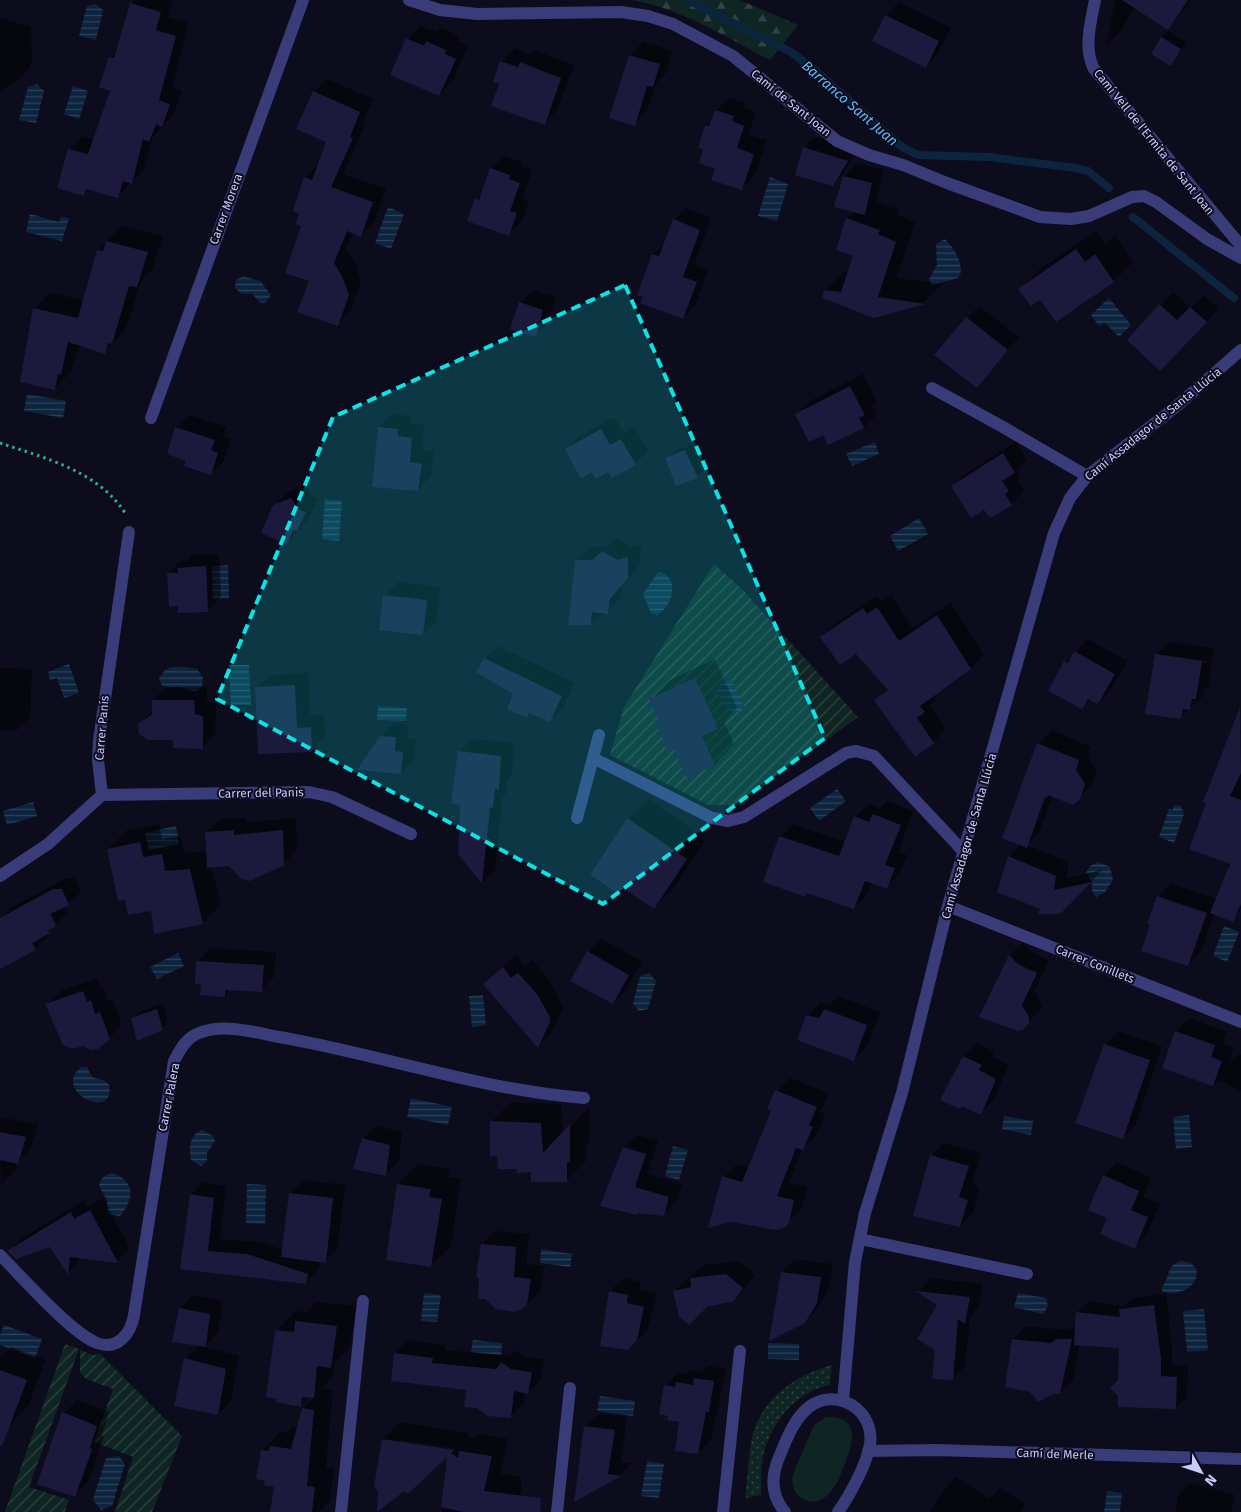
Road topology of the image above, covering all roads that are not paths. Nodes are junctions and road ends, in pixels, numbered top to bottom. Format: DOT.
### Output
graph roads {
  1 [pos="303,0"];
  2 [pos="409,0"];
  3 [pos="1096,0"];
  4 [pos="1241,246"];
  5 [pos="1241,258"];
  6 [pos="1241,350"];
  7 [pos="932,388"];
  8 [pos="151,418"];
  9 [pos="1087,476"];
  10 [pos="129,532"];
  11 [pos="599,735"];
  12 [pos="592,758"];
  13 [pos="102,795"];
  14 [pos="577,818"];
  15 [pos="411,834"];
  16 [pos="964,852"];
  17 [pos="0,876"];
  18 [pos="948,906"];
  19 [pos="1241,1022"];
  20 [pos="584,1098"];
  21 [pos="860,1238"];
  22 [pos="0,1255"];
  23 [pos="1027,1274"];
  24 [pos="363,1301"];
  25 [pos="740,1351"];
  26 [pos="570,1388"];
  27 [pos="843,1401"];
  28 [pos="868,1451"];
  29 [pos="1241,1459"];
  30 [pos="780,1511"];
  31 [pos="841,1511"];
  32 [pos="341,1512"];
  33 [pos="557,1512"];
  34 [pos="722,1512"];
  1 -- 8 [label="street, Carrer Morera"];
  2 -- 5 [label="street, Camí de Sant Joan"];
  3 -- 4 [label="street, Camí Vell de l'Ermita de Sant Joan"];
  6 -- 9 [label="street, Camí Assadagor de Santa Llúcia"];
  7 -- 9 [label="street"];
  9 -- 16 [label="street, Camí Assadagor de Santa Llúcia"];
  10 -- 13 [label="street, Carrer Panís"];
  11 -- 12 [label="street"];
  12 -- 14 [label="street"];
  12 -- 16 [label="street"];
  13 -- 15 [label="street, Carrer del Panis"];
  13 -- 17 [label="street"];
  16 -- 18 [label="street, Camí Assadagor de Santa Llúcia"];
  18 -- 19 [label="street, Carrer Conillets"];
  18 -- 21 [label="street, Camí Assadagor de Santa Llúcia"];
  20 -- 22 [label="street, Carrer Palera"];
  21 -- 23 [label="street"];
  21 -- 27 [label="street, Camí Assadagor de Santa Llúcia"];
  24 -- 32 [label="street"];
  25 -- 34 [label="street"];
  26 -- 33 [label="street"];
  27 -- 28 [label="street"];
  27 -- 30 [label="street"];
  28 -- 29 [label="street, Camí de Merle"];
  28 -- 31 [label="street"];
}
